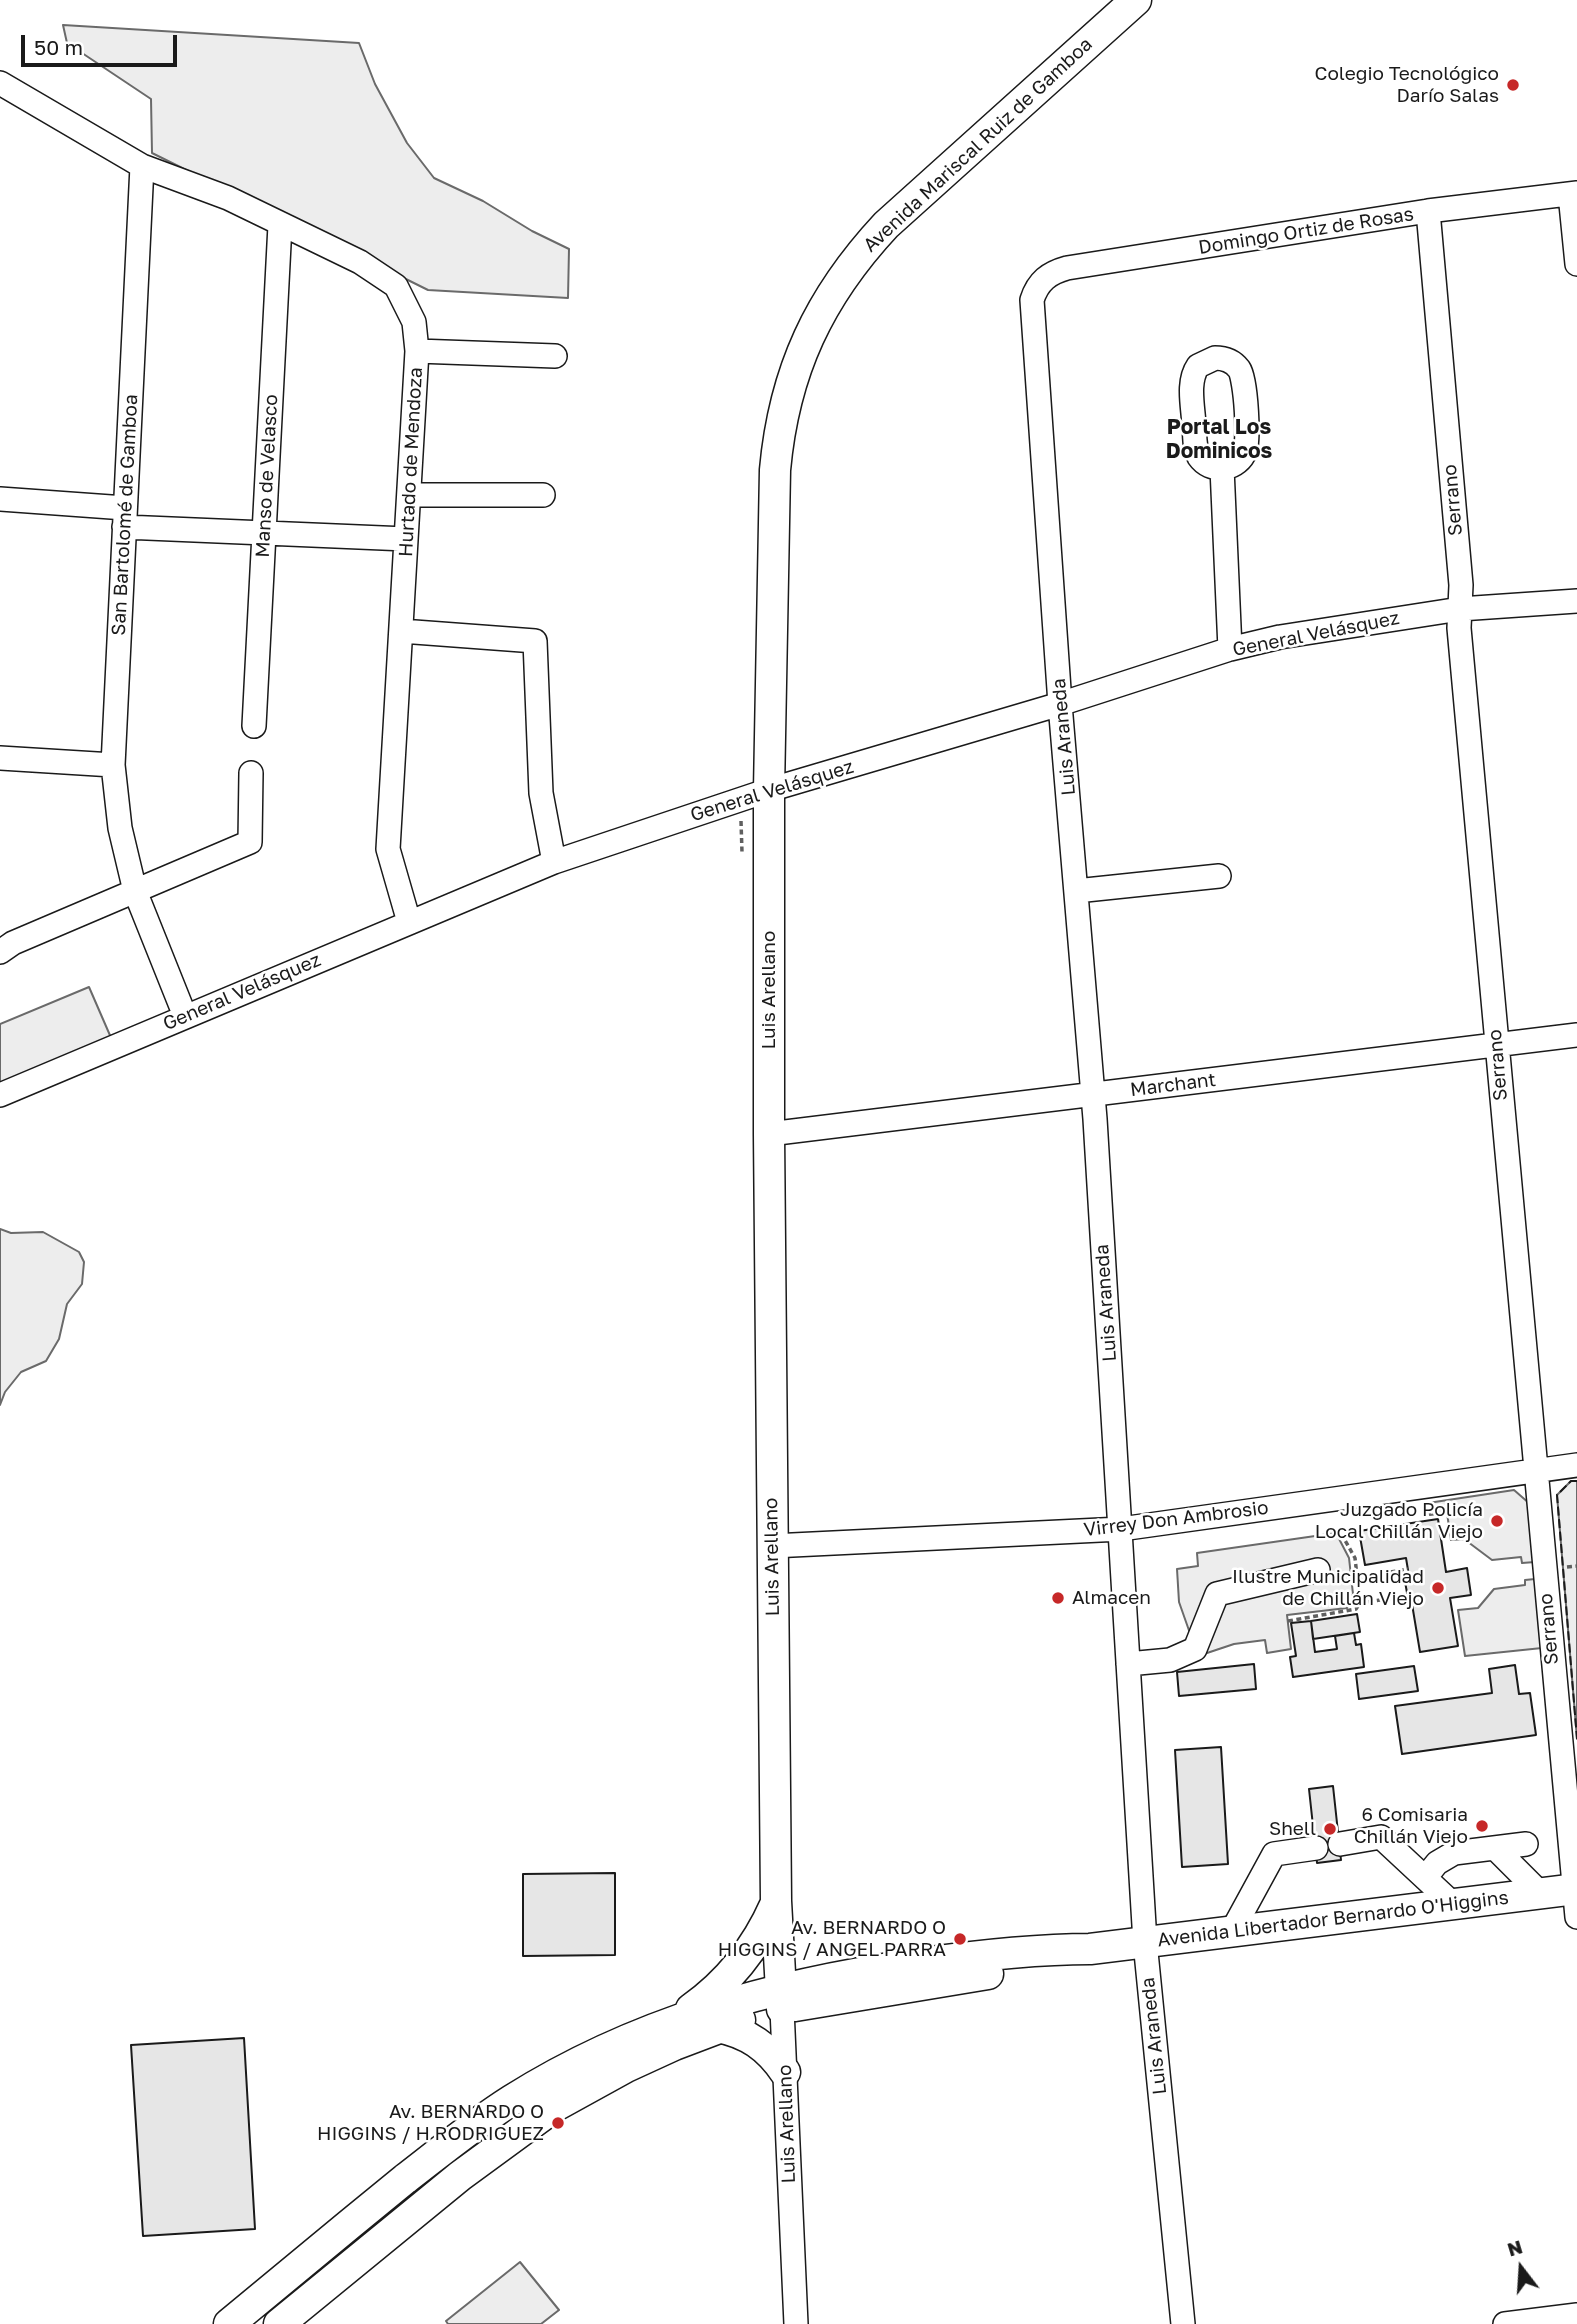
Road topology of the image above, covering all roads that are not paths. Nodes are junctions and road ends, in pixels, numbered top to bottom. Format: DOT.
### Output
graph roads {
  1 [pos="1136,0"];
  2 [pos="0,83"];
  3 [pos="142,166"];
  4 [pos="1574,193"];
  5 [pos="1429,211"];
  6 [pos="280,225"];
  7 [pos="1577,264"];
  8 [pos="1040,283"];
  9 [pos="417,351"];
  10 [pos="555,356"];
  11 [pos="1222,468"];
  12 [pos="408,495"];
  13 [pos="543,495"];
  14 [pos="0,499"];
  15 [pos="125,517"];
  16 [pos="264,533"];
  17 [pos="406,539"];
  18 [pos="1577,601"];
  19 [pos="1460,608"];
  20 [pos="401,631"];
  21 [pos="1230,649"];
  22 [pos="1060,704"];
  23 [pos="254,726"];
  24 [pos="0,758"];
  25 [pos="113,765"];
  26 [pos="251,773"];
  27 [pos="755,795"];
  28 [pos="554,862"];
  29 [pos="1219,876"];
  30 [pos="135,891"];
  31 [pos="1076,891"];
  32 [pos="409,922"];
  33 [pos="4,946"];
  34 [pos="185,1016"];
  35 [pos="1577,1035"];
  36 [pos="1496,1045"];
  37 [pos="0,1095"];
  38 [pos="1093,1096"];
  39 [pos="769,1134"];
  40 [pos="1577,1465"];
  41 [pos="1536,1470"];
  42 [pos="1121,1529"];
  43 [pos="772,1546"];
  44 [pos="1318,1570"];
  45 [pos="1128,1664"];
  46 [pos="1340,1844"];
  47 [pos="1526,1844"];
  48 [pos="1316,1848"];
  49 [pos="1496,1849"];
  50 [pos="1425,1878"];
  51 [pos="1541,1894"];
  52 [pos="1576,1899"];
  53 [pos="776,1901"];
  54 [pos="1454,1905"];
  55 [pos="1232,1931"];
  56 [pos="1145,1942"];
  57 [pos="782,1999"];
  58 [pos="667,2023"];
  59 [pos="718,2027"];
  60 [pos="785,2072"];
  61 [pos="1577,2315"];
  62 [pos="229,2324"];
  63 [pos="279,2324"];
  64 [pos="796,2324"];
  65 [pos="1184,2324"];
  66 [pos="1504,2324"];
  1 -- 27 [label="main road, Avenida Mariscal Ruiz de Gamboa"];
  2 -- 3 [label="street"];
  3 -- 6 [label="street, Hurtado de Mendoza"];
  3 -- 15 [label="street, San Bartolomé de Gamboa"];
  4 -- 5 [label="street, Domingo Ortiz de Rosas"];
  4 -- 7 [label="street"];
  5 -- 8 [label="street, Domingo Ortiz de Rosas"];
  5 -- 19 [label="street, Serrano"];
  6 -- 9 [label="street, Hurtado de Mendoza"];
  6 -- 16 [label="street, Manso de Velasco"];
  8 -- 22 [label="street, Luis Araneda"];
  9 -- 10 [label="street"];
  9 -- 12 [label="street, Hurtado de Mendoza"];
  11 -- 21 [label="street"];
  12 -- 13 [label="street"];
  12 -- 17 [label="street, Hurtado de Mendoza"];
  14 -- 15 [label="street"];
  15 -- 16 [label="street"];
  15 -- 25 [label="street, San Bartolomé de Gamboa"];
  16 -- 17 [label="street"];
  16 -- 23 [label="street, Manso de Velasco"];
  17 -- 20 [label="street, Hurtado de Mendoza"];
  18 -- 19 [label="street, General Velásquez"];
  19 -- 21 [label="street, General Velásquez"];
  19 -- 36 [label="street, Serrano"];
  20 -- 28 [label="street"];
  20 -- 32 [label="street, Hurtado de Mendoza"];
  21 -- 22 [label="street, General Velásquez"];
  22 -- 27 [label="street, General Velásquez"];
  22 -- 31 [label="street, Luis Araneda"];
  24 -- 25 [label="street"];
  25 -- 30 [label="street, San Bartolomé de Gamboa"];
  26 -- 30 [label="street"];
  27 -- 28 [label="street, General Velásquez"];
  27 -- 39 [label="main road, Luis Arellano"];
  28 -- 32 [label="street, General Velásquez"];
  29 -- 31 [label="street"];
  30 -- 33 [label="street"];
  30 -- 34 [label="street, San Bartolomé de Gamboa"];
  31 -- 38 [label="street, Luis Araneda"];
  32 -- 34 [label="street, General Velásquez"];
  34 -- 37 [label="street, General Velásquez"];
  35 -- 36 [label="street, Marchant"];
  36 -- 38 [label="street, Marchant"];
  36 -- 41 [label="street, Serrano"];
  38 -- 39 [label="street, Marchant"];
  38 -- 42 [label="street, Luis Araneda"];
  39 -- 43 [label="main road, Luis Arellano"];
  40 -- 41 [label="street, Virrey Don Ambrosio"];
  41 -- 42 [label="street, Virrey Don Ambrosio"];
  41 -- 52 [label="street, Serrano"];
  42 -- 43 [label="street, Virrey Don Ambrosio"];
  42 -- 45 [label="street, Luis Araneda"];
  43 -- 53 [label="main road, Luis Arellano"];
  44 -- 45 [label="street"];
  45 -- 56 [label="street, Luis Araneda"];
  46 -- 50 [label="street"];
  47 -- 49 [label="street"];
  48 -- 55 [label="street"];
  49 -- 50 [label="street"];
  49 -- 51 [label="street"];
  50 -- 54 [label="street"];
  51 -- 52 [label="main road, Avenida Libertador Bernardo O'Higgins"];
  51 -- 54 [label="main road, Avenida Libertador Bernardo O'Higgins"];
  53 -- 57 [label="main road, Luis Arellano"];
  53 -- 58 [label="main road"];
  54 -- 55 [label="main road, Avenida Libertador Bernardo O'Higgins"];
  55 -- 56 [label="main road, Avenida Libertador Bernardo O'Higgins"];
  56 -- 57 [label="main road, Avenida Libertador Bernardo O'Higgins"];
  56 -- 65 [label="street, Luis Araneda"];
  57 -- 58 [label="main road, Avenida Libertador Bernardo O'Higgins"];
  57 -- 59 [label="main road, Avenida Libertador Bernardo O'Higgins"];
  57 -- 60 [label="street, Luis Arellano"];
  58 -- 62 [label="main road, Avenida Libertador Bernardo O'Higgins"];
  59 -- 60 [label="main road"];
  59 -- 63 [label="main road, Avenida Libertador Bernardo O'Higgins"];
  60 -- 64 [label="street, Luis Arellano"];
  61 -- 66 [label="street"];
}
